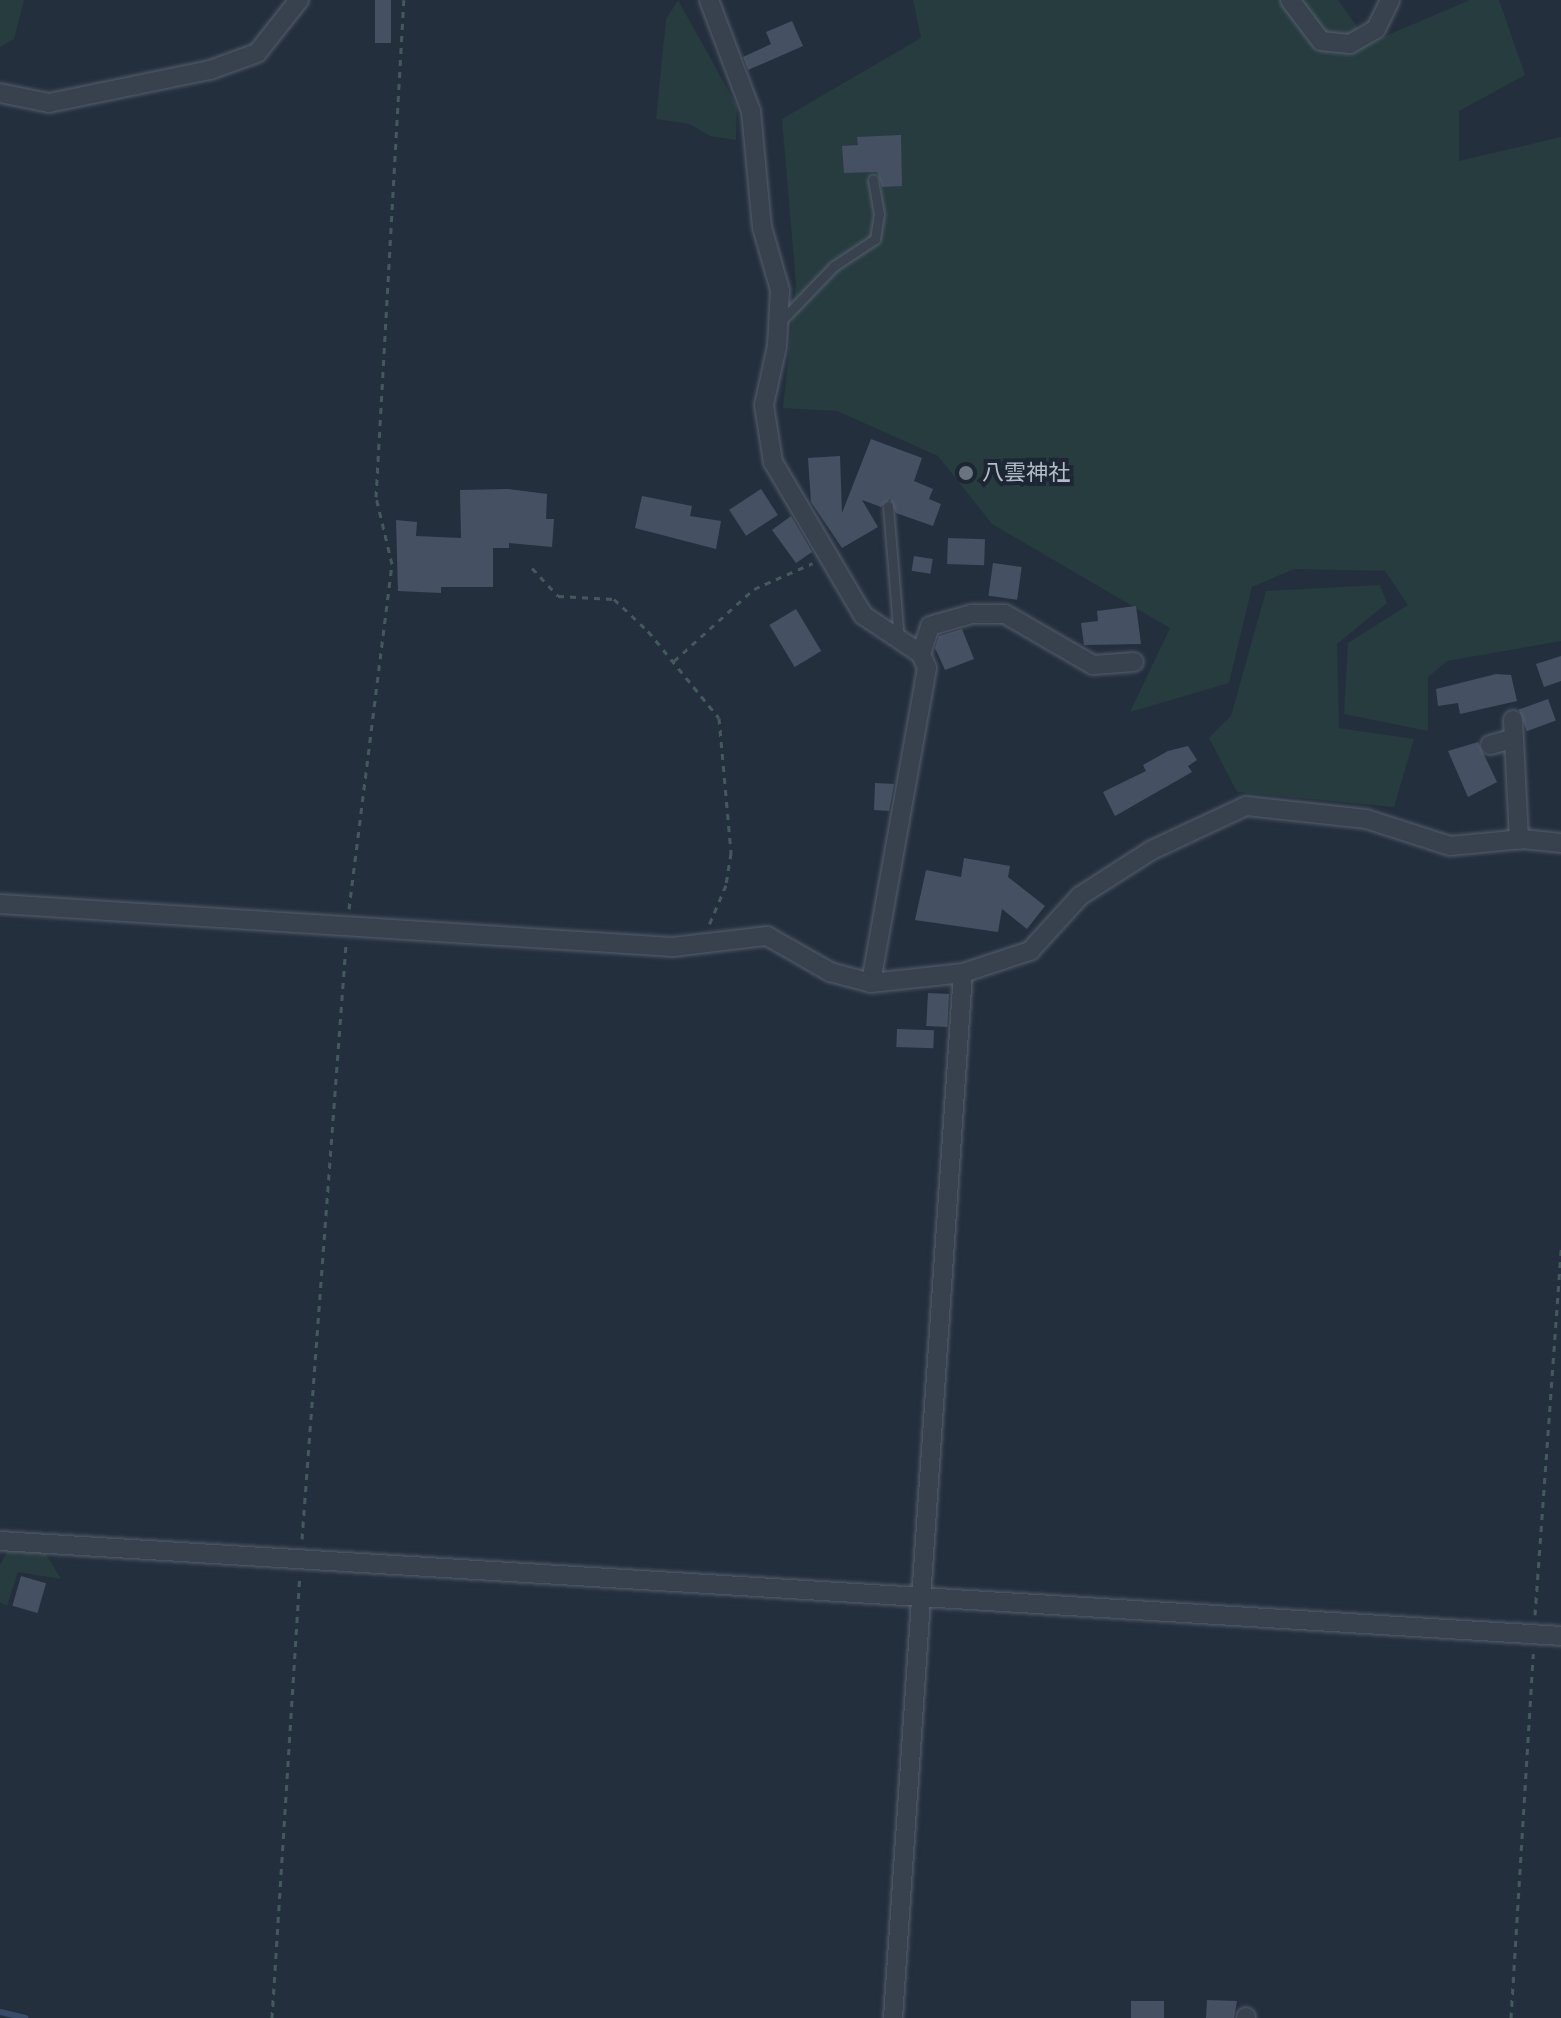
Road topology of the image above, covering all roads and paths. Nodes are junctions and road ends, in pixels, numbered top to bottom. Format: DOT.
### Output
graph roads {
  1 [pos="299,0"];
  2 [pos="404,0"];
  3 [pos="709,0"];
  4 [pos="1290,0"];
  5 [pos="1390,0"];
  6 [pos="0,93"];
  7 [pos="873,180"];
  8 [pos="778,325"];
  9 [pos="888,506"];
  10 [pos="827,556"];
  11 [pos="532,568"];
  12 [pos="899,639"];
  13 [pos="921,654"];
  14 [pos="674,661"];
  15 [pos="1134,662"];
  16 [pos="1490,745"];
  17 [pos="1519,840"];
  18 [pos="1561,843"];
  19 [pos="0,904"];
  20 [pos="347,926"];
  21 [pos="694,943"];
  22 [pos="963,973"];
  23 [pos="871,983"];
  24 [pos="0,1541"];
  25 [pos="301,1559"];
  26 [pos="923,1594"];
  27 [pos="1561,1636"];
  28 [pos="272,2018"];
  29 [pos="893,2018"];
  1 -- 6 [label="street"];
  2 -- 20 [label="path"];
  3 -- 8 [label="street"];
  4 -- 5 [label="street"];
  7 -- 8 [label="lane"];
  8 -- 10 [label="street"];
  9 -- 12 [label="lane"];
  10 -- 12 [label="street"];
  10 -- 14 [label="path"];
  11 -- 14 [label="path"];
  12 -- 13 [label="street"];
  13 -- 15 [label="street"];
  13 -- 23 [label="street"];
  14 -- 21 [label="path"];
  16 -- 17 [label="street"];
  17 -- 18 [label="street"];
  17 -- 22 [label="street"];
  19 -- 20 [label="street"];
  20 -- 21 [label="street"];
  20 -- 25 [label="path"];
  21 -- 23 [label="street"];
  22 -- 23 [label="street"];
  22 -- 26 [label="street"];
  24 -- 25 [label="street"];
  25 -- 26 [label="street"];
  25 -- 28 [label="path"];
  26 -- 27 [label="street"];
  26 -- 29 [label="street"];
}
